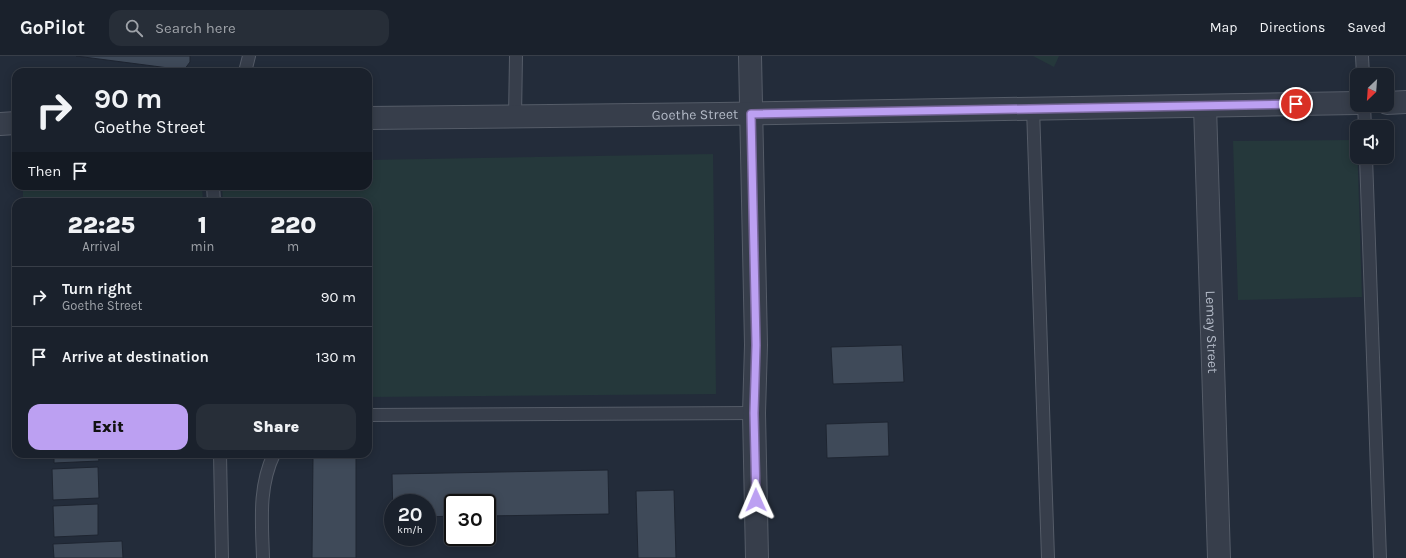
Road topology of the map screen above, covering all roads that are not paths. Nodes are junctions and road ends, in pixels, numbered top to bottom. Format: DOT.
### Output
graph roads {
  1 [pos="249,56"];
  2 [pos="516,56"];
  3 [pos="750,56"];
  4 [pos="1362,56"];
  5 [pos="246,68"];
  6 [pos="1363,68"];
  7 [pos="1406,102"];
  8 [pos="1350,103"];
  9 [pos="1394,103"];
  10 [pos="1205,106"];
  11 [pos="1033,108"];
  12 [pos="751,114"];
  13 [pos="515,117"];
  14 [pos="372,118"];
  15 [pos="12,123"];
  16 [pos="0,124"];
  17 [pos="1366,164"];
  18 [pos="754,413"];
  19 [pos="372,415"];
  20 [pos="220,458"];
  21 [pos="272,458"];
  22 [pos="222,558"];
  23 [pos="263,558"];
  24 [pos="758,558"];
  25 [pos="1048,558"];
  26 [pos="1220,558"];
  27 [pos="1380,558"];
  1 -- 5 [label="lane"];
  2 -- 13 [label="lane"];
  3 -- 12 [label="street"];
  4 -- 6 [label="lane"];
  7 -- 9 [label="street"];
  8 -- 10 [label="street, Goethe Street"];
  10 -- 11 [label="street, Goethe Street"];
  10 -- 26 [label="street, Lemay Street"];
  11 -- 12 [label="street, Goethe Street"];
  11 -- 25 [label="lane"];
  12 -- 13 [label="street, Goethe Street"];
  12 -- 18 [label="street"];
  13 -- 14 [label="street, Goethe Street"];
  15 -- 16 [label="street"];
  17 -- 27 [label="lane"];
  18 -- 19 [label="lane"];
  18 -- 24 [label="street"];
  20 -- 22 [label="lane"];
  21 -- 23 [label="lane"];
}
